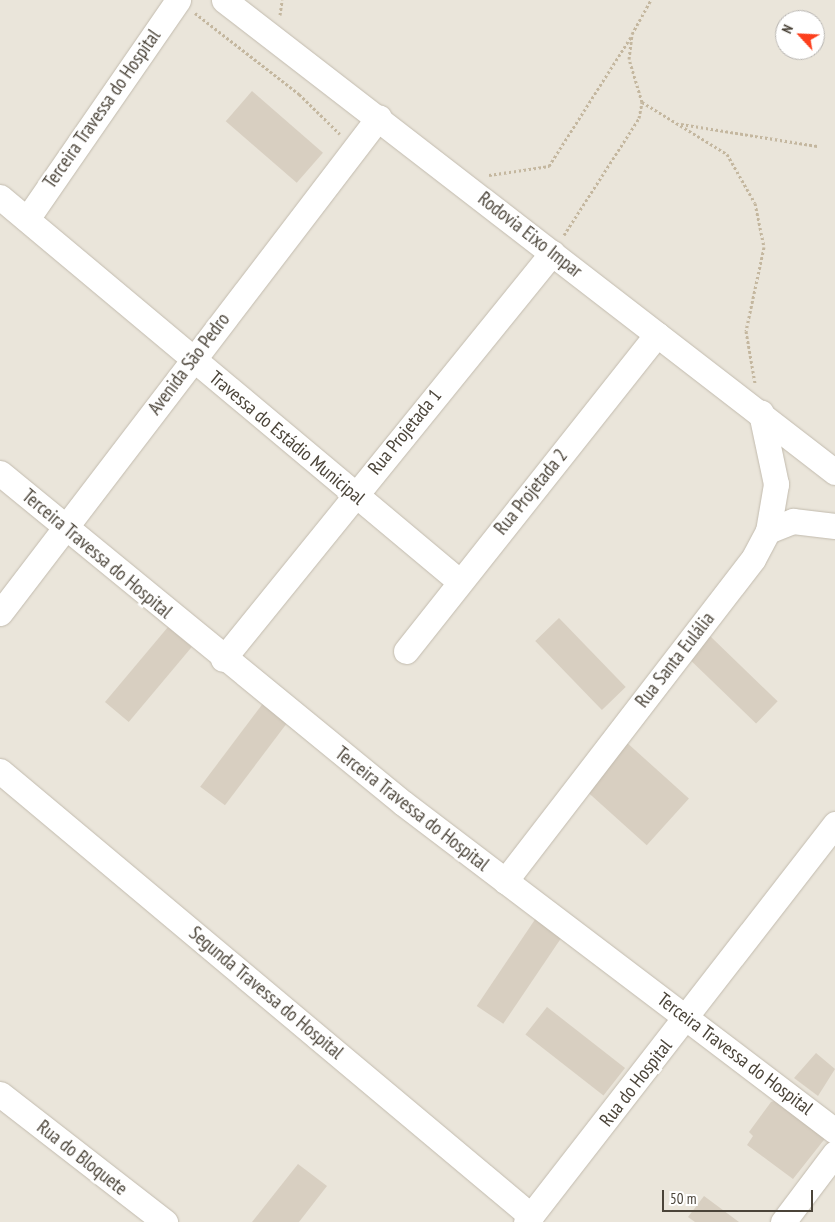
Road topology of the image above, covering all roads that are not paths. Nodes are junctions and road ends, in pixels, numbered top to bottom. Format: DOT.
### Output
graph roads {
  1 [pos="224,0"];
  2 [pos="174,6"];
  3 [pos="379,117"];
  4 [pos="0,197"];
  5 [pos="27,219"];
  6 [pos="552,253"];
  7 [pos="657,334"];
  8 [pos="193,358"];
  9 [pos="761,413"];
  10 [pos="835,472"];
  11 [pos="0,473"];
  12 [pos="353,494"];
  13 [pos="835,526"];
  14 [pos="66,529"];
  15 [pos="768,531"];
  16 [pos="459,581"];
  17 [pos="0,613"];
  18 [pos="406,651"];
  19 [pos="223,659"];
  20 [pos="0,771"];
  21 [pos="835,824"];
  22 [pos="505,881"];
  23 [pos="687,1017"];
  24 [pos="0,1094"];
  25 [pos="835,1131"];
  26 [pos="835,1153"];
  27 [pos="529,1219"];
  28 [pos="165,1222"];
  29 [pos="783,1222"];
  1 -- 3 [label="street, Rodovia Eixo Impar"];
  2 -- 5 [label="street, Terceira Travessa do Hospital"];
  3 -- 6 [label="street, Rodovia Eixo Impar"];
  3 -- 8 [label="street, Avenida São Pedro"];
  4 -- 5 [label="street, Travessa do Estádio Municipal"];
  5 -- 8 [label="street, Travessa do Estádio Municipal"];
  6 -- 7 [label="street, Rodovia Eixo Impar"];
  6 -- 12 [label="street, Rua Projetada 1"];
  7 -- 9 [label="street, Rodovia Eixo Impar"];
  7 -- 16 [label="street, Rua Projetada 2"];
  8 -- 12 [label="street, Travessa do Estádio Municipal"];
  8 -- 14 [label="street, Avenida São Pedro"];
  9 -- 10 [label="street, Rodovia Eixo Impar"];
  9 -- 15 [label="street, Rua Santa Eulália"];
  11 -- 14 [label="street, Terceira Travessa do Hospital"];
  12 -- 16 [label="street, Travessa do Estádio Municipal"];
  12 -- 19 [label="street, Rua Projetada 1"];
  13 -- 15 [label="street"];
  14 -- 17 [label="street, Avenida São Pedro"];
  14 -- 19 [label="street, Terceira Travessa do Hospital"];
  15 -- 22 [label="street, Rua Santa Eulália"];
  16 -- 18 [label="street, Rua Projetada 2"];
  19 -- 22 [label="street, Terceira Travessa do Hospital"];
  20 -- 27 [label="street, Segunda Travessa do Hospital"];
  21 -- 23 [label="street, Rua do Hospital"];
  22 -- 23 [label="street, Terceira Travessa do Hospital"];
  23 -- 25 [label="street, Terceira Travessa do Hospital"];
  23 -- 27 [label="street, Rua do Hospital"];
  24 -- 28 [label="street, Rua do Bloquete"];
  26 -- 29 [label="street"];
}
